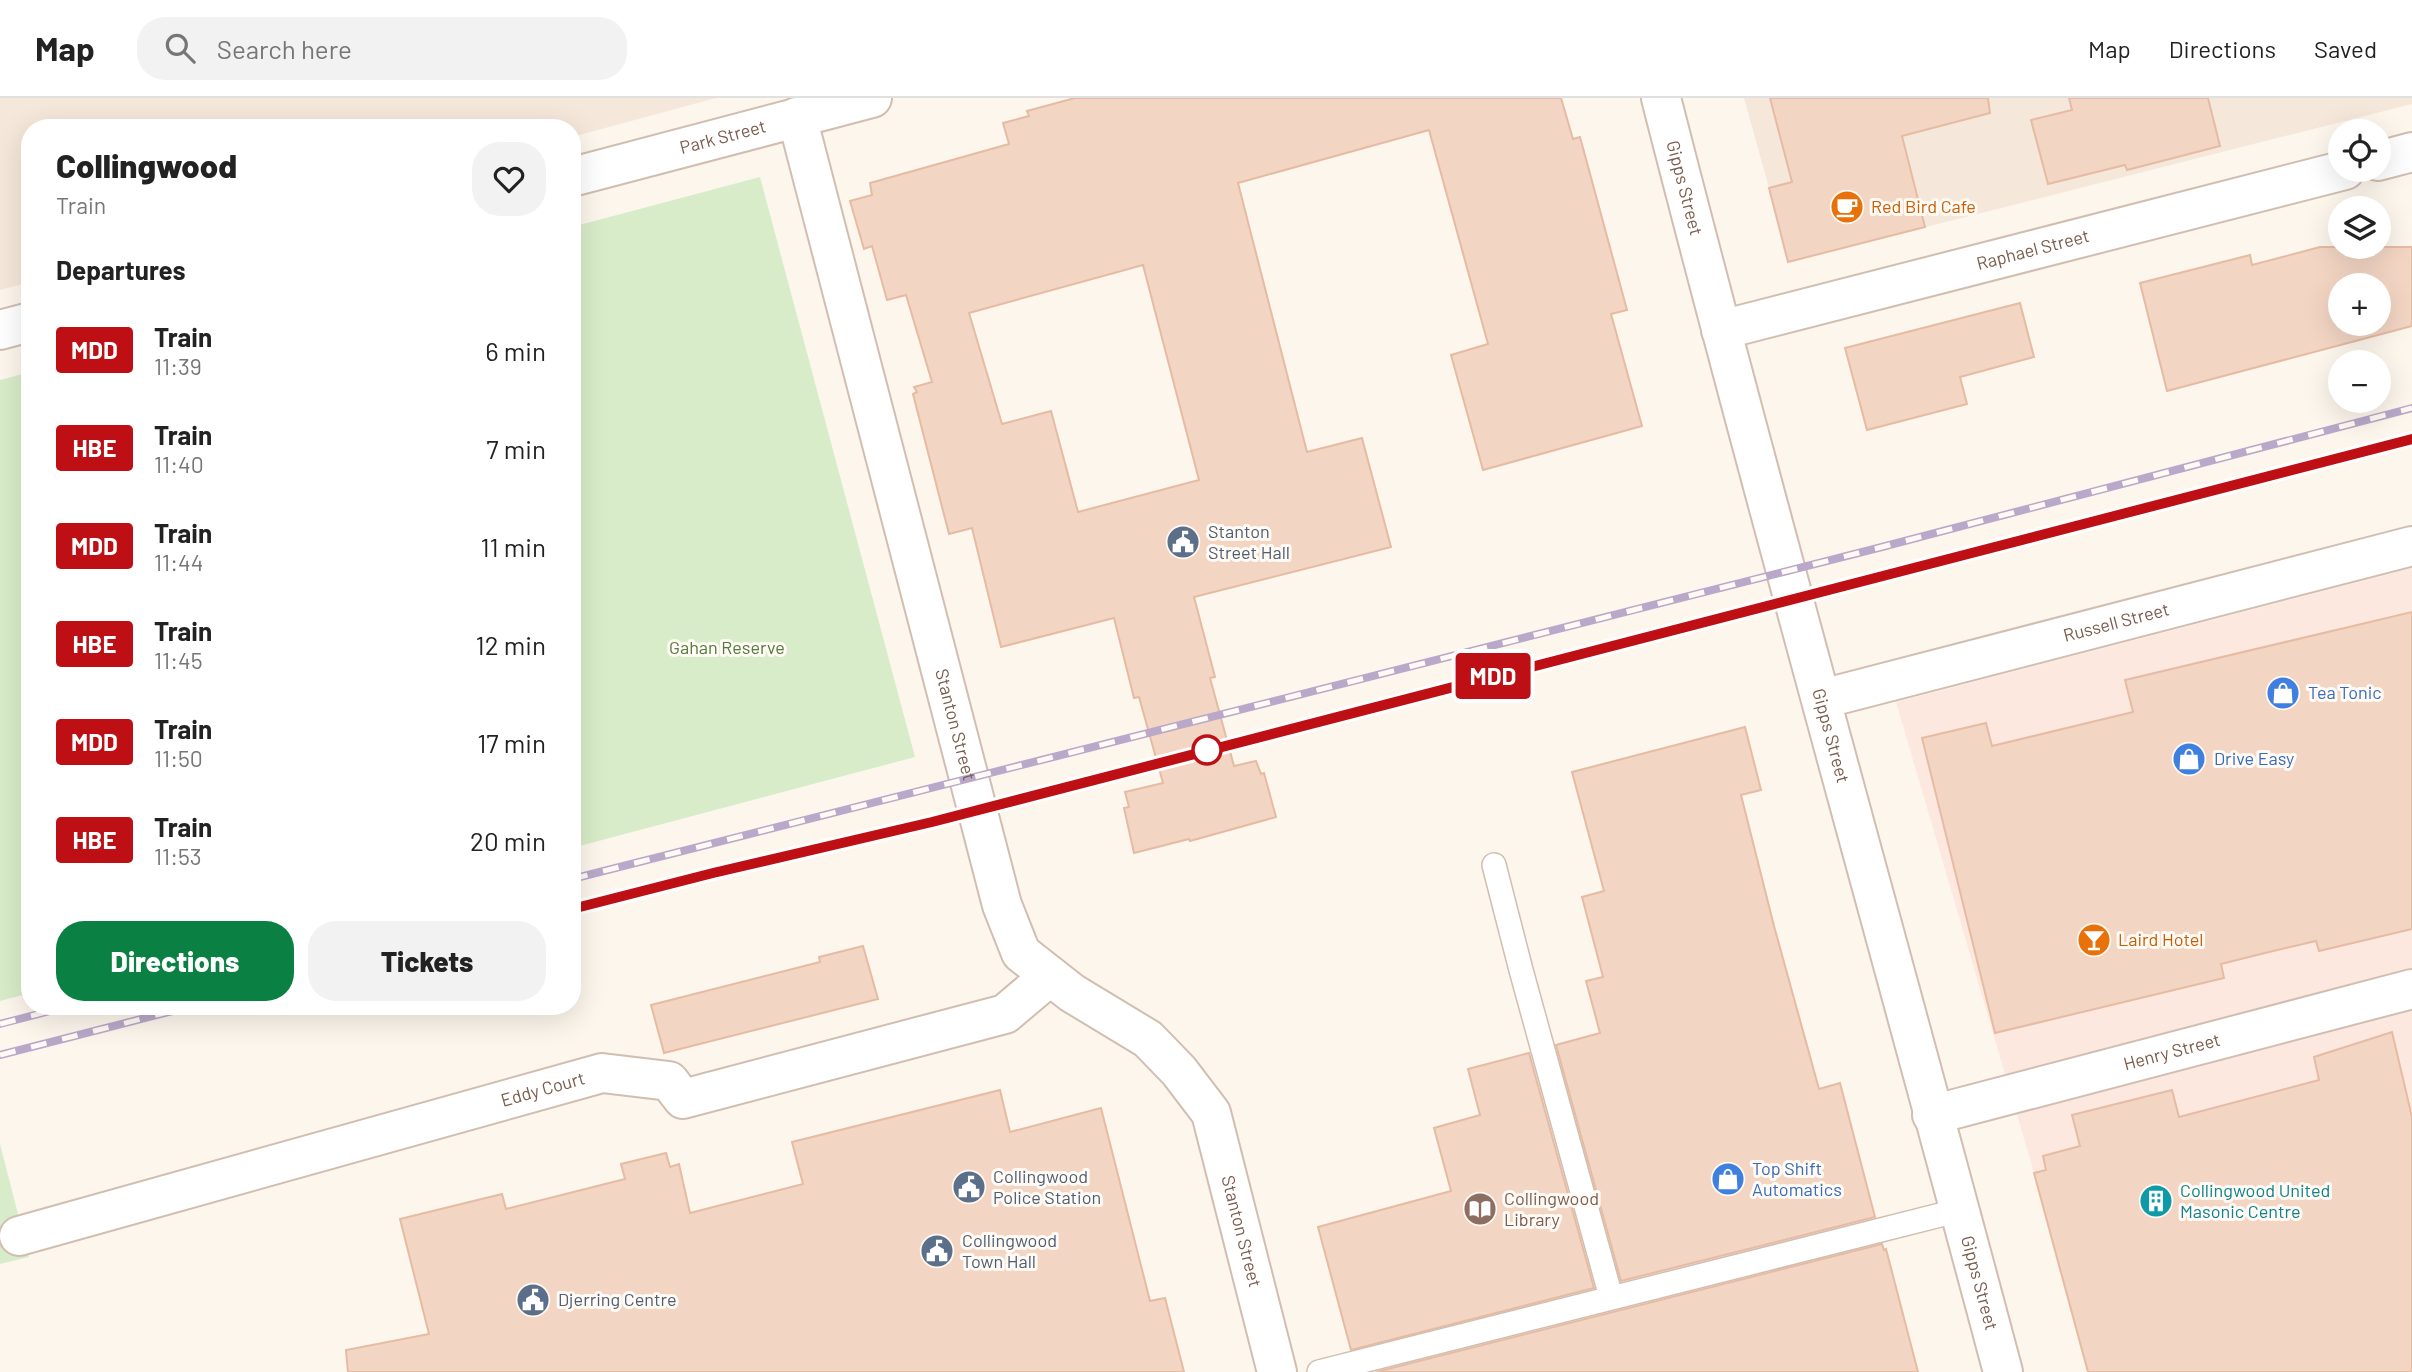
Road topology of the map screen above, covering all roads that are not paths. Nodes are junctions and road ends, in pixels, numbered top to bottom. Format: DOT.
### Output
graph roads {
  1 [pos="872,98"];
  2 [pos="1661,98"];
  3 [pos="797,117"];
  4 [pos="2412,152"];
  5 [pos="2391,158"];
  6 [pos="2328,174"];
  7 [pos="581,175"];
  8 [pos="21,325"];
  9 [pos="0,330"];
  10 [pos="1721,330"];
  11 [pos="2412,546"];
  12 [pos="1822,699"];
  13 [pos="1494,865"];
  14 [pos="1051,976"];
  15 [pos="2412,989"];
  16 [pos="1932,1115"];
  17 [pos="1960,1210"];
  18 [pos="19,1236"];
  19 [pos="1611,1297"];
  20 [pos="1277,1372"];
  21 [pos="1319,1372"];
  22 [pos="2003,1372"];
  1 -- 3 [label="street, Park Street"];
  2 -- 10 [label="street, Gipps Street"];
  3 -- 7 [label="street, Park Street"];
  3 -- 14 [label="street, Stanton Street"];
  4 -- 5 [label="street"];
  6 -- 10 [label="street, Raphael Street"];
  8 -- 9 [label="street"];
  10 -- 12 [label="street, Gipps Street"];
  11 -- 12 [label="street, Russell Street"];
  12 -- 16 [label="street, Gipps Street"];
  13 -- 19 [label="lane"];
  14 -- 18 [label="street, Eddy Court"];
  14 -- 20 [label="street, Stanton Street"];
  15 -- 16 [label="street, Henry Street"];
  16 -- 17 [label="street, Gipps Street"];
  17 -- 19 [label="lane"];
  17 -- 22 [label="street, Gipps Street"];
  19 -- 21 [label="lane"];
}
